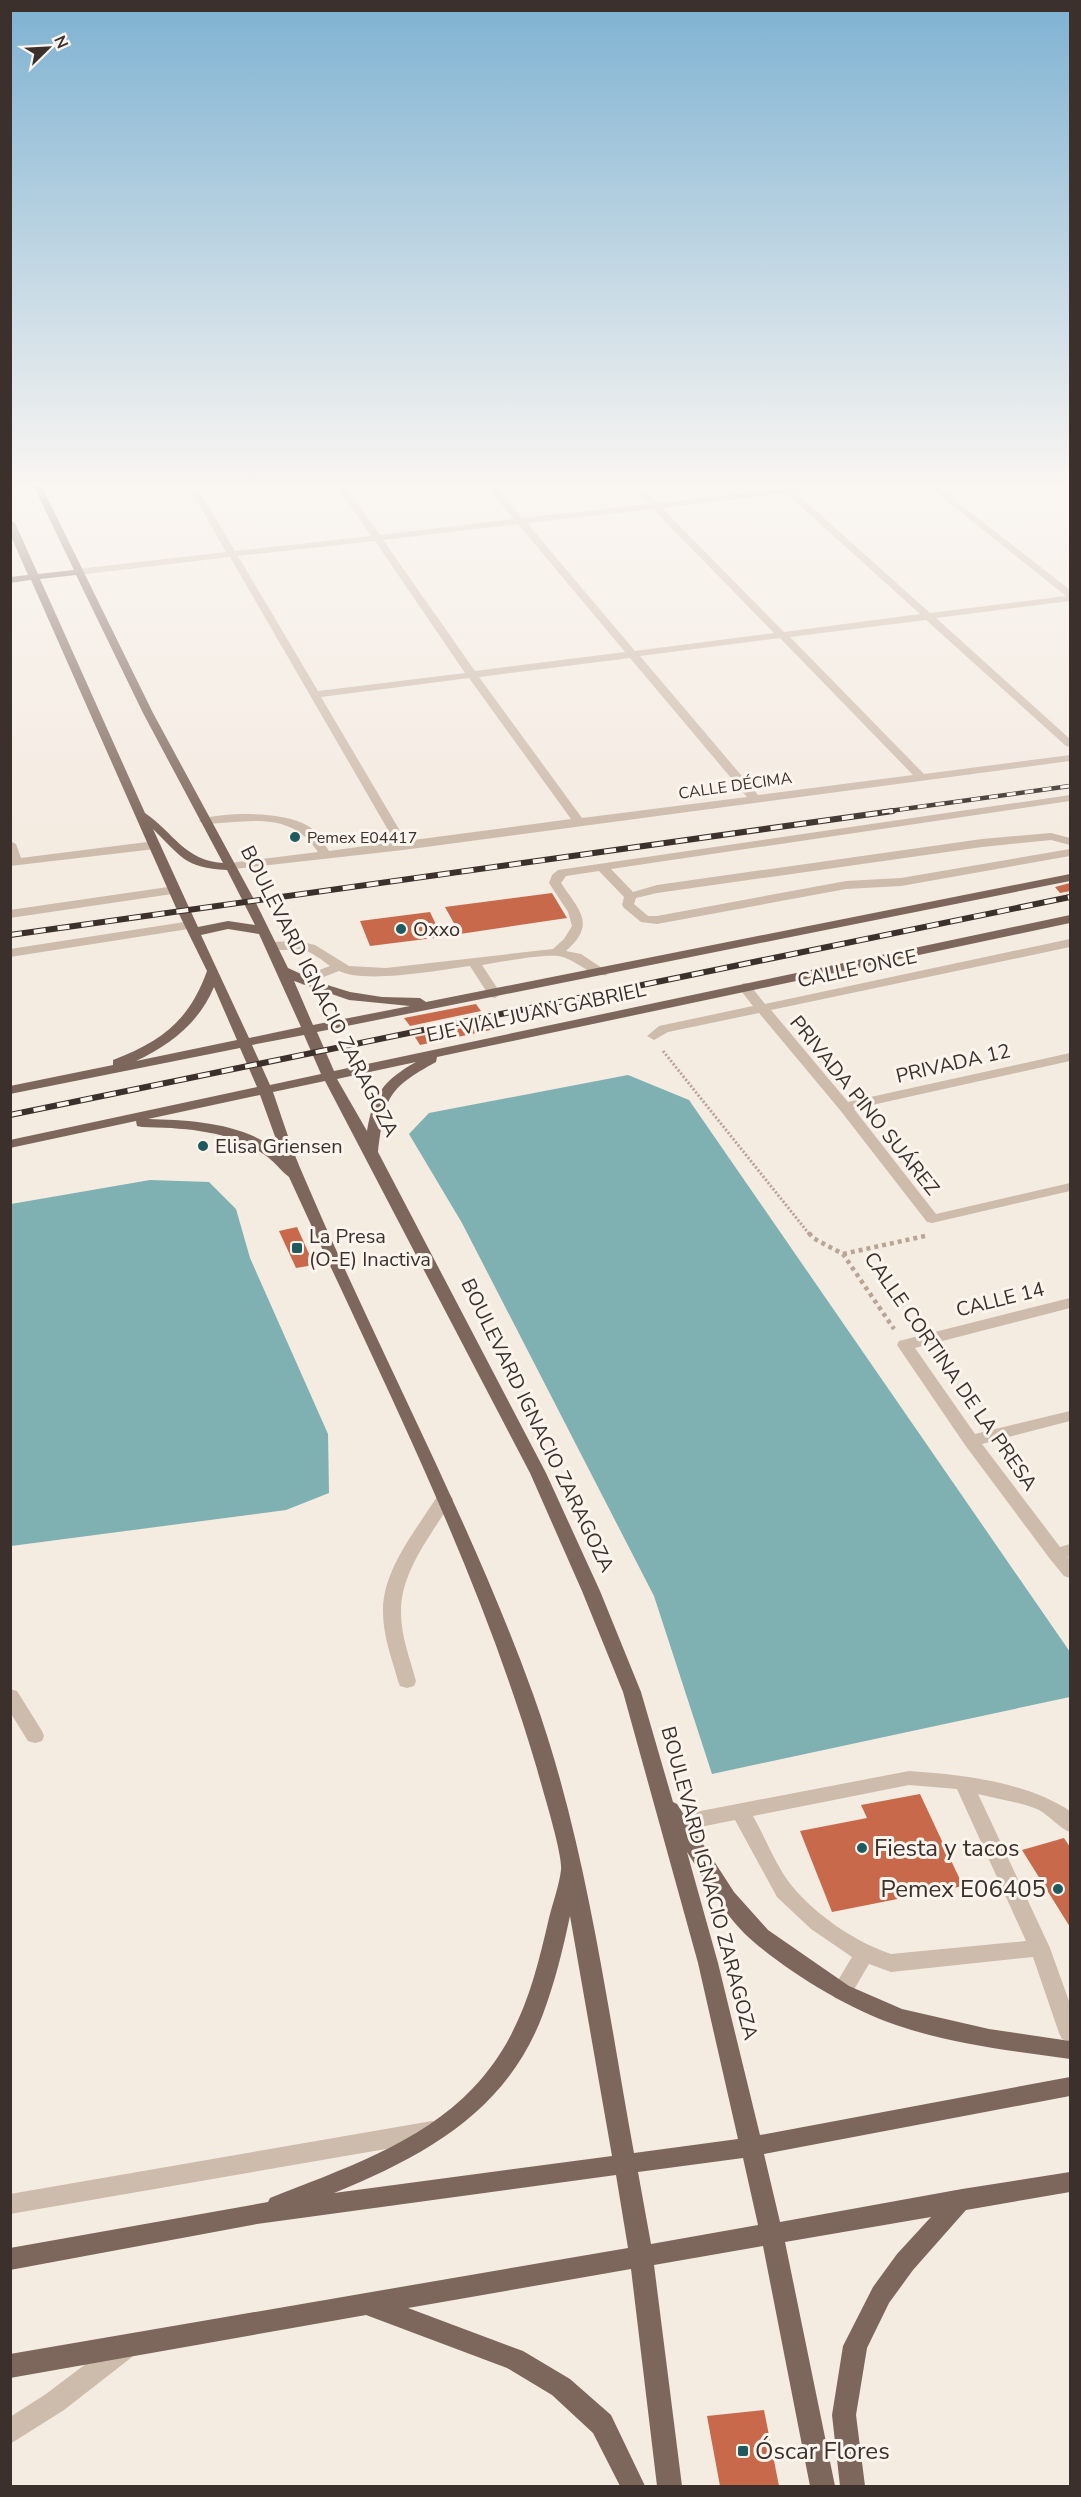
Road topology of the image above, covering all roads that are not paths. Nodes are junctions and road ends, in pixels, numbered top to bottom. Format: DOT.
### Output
graph roads {
  1 [pos="46,604"];
  2 [pos="94,604"];
  3 [pos="262,604"];
  4 [pos="423,604"];
  5 [pos="588,604"];
  6 [pos="750,604"];
  7 [pos="915,604"];
  8 [pos="1018,604"];
  9 [pos="929,616"];
  10 [pos="781,635"];
  11 [pos="630,654"];
  12 [pos="472,675"];
  13 [pos="315,695"];
  14 [pos="1071,744"];
  15 [pos="1071,758"];
  16 [pos="921,777"];
  17 [pos="1071,798"];
  18 [pos="755,799"];
  19 [pos="141,814"];
  20 [pos="205,821"];
  21 [pos="579,822"];
  22 [pos="1071,841"];
  23 [pos="10,844"];
  24 [pos="154,845"];
  25 [pos="403,846"];
  26 [pos="1071,852"];
  27 [pos="326,855"];
  28 [pos="14,863"];
  29 [pos="601,866"];
  30 [pos="230,867"];
  31 [pos="1071,878"];
  32 [pos="175,890"];
  33 [pos="630,896"];
  34 [pos="10,914"];
  35 [pos="1071,919"];
  36 [pos="193,929"];
  37 [pos="262,931"];
  38 [pos="1071,944"];
  39 [pos="271,946"];
  40 [pos="557,952"];
  41 [pos="10,953"];
  42 [pos="473,961"];
  43 [pos="338,967"];
  44 [pos="283,970"];
  45 [pos="213,971"];
  46 [pos="602,972"];
  47 [pos="303,981"];
  48 [pos="744,987"];
  49 [pos="495,994"];
  50 [pos="453,1002"];
  51 [pos="761,1008"];
  52 [pos="308,1031"];
  53 [pos="654,1035"];
  54 [pos="245,1044"];
  55 [pos="445,1051"];
  56 [pos="1071,1057"];
  57 [pos="89,1075"];
  58 [pos="329,1076"];
  59 [pos="10,1090"];
  60 [pos="265,1090"];
  61 [pos="845,1107"];
  62 [pos="112,1124"];
  63 [pos="10,1144"];
  64 [pos="371,1152"];
  65 [pos="296,1176"];
  66 [pos="1071,1187"];
  67 [pos="1071,1303"];
  68 [pos="904,1344"];
  69 [pos="1071,1416"];
  70 [pos="971,1442"];
  71 [pos="444,1499"];
  72 [pos="1063,1553"];
  73 [pos="1071,1572"];
  74 [pos="407,1681"];
  75 [pos="10,1696"];
  76 [pos="35,1736"];
  77 [pos="963,1782"];
  78 [pos="664,1802"];
  79 [pos="740,1811"];
  80 [pos="680,1822"];
  81 [pos="1071,1824"];
  82 [pos="571,1866"];
  83 [pos="1040,1948"];
  84 [pos="864,1954"];
  85 [pos="842,1992"];
  86 [pos="1071,2033"];
  87 [pos="1071,2050"];
  88 [pos="1071,2086"];
  89 [pos="444,2128"];
  90 [pos="751,2147"];
  91 [pos="625,2163"];
  92 [pos="1071,2181"];
  93 [pos="962,2199"];
  94 [pos="10,2204"];
  95 [pos="257,2214"];
  96 [pos="772,2235"];
  97 [pos="640,2254"];
  98 [pos="10,2259"];
  99 [pos="364,2303"];
  100 [pos="129,2345"];
  101 [pos="10,2366"];
  102 [pos="10,2432"];
  103 [pos="633,2487"];
  104 [pos="670,2487"];
  105 [pos="823,2487"];
  106 [pos="853,2487"];
  1 -- 19 [label="main road"];
  2 -- 20 [label="main road, BOULEVARD IGNACIO ZARAGOZA"];
  3 -- 13 [label="street"];
  4 -- 12 [label="street"];
  5 -- 11 [label="street"];
  6 -- 10 [label="street"];
  7 -- 9 [label="street"];
  8 -- 9 [label="street"];
  9 -- 10 [label="street"];
  9 -- 14 [label="street"];
  10 -- 11 [label="street"];
  10 -- 16 [label="street"];
  11 -- 12 [label="street"];
  11 -- 18 [label="street"];
  12 -- 13 [label="street"];
  12 -- 21 [label="street"];
  13 -- 25 [label="street"];
  15 -- 16 [label="street, CALLE DÉCIMA"];
  16 -- 18 [label="street, CALLE DÉCIMA"];
  17 -- 29 [label="street"];
  18 -- 21 [label="street, CALLE DÉCIMA"];
  19 -- 24 [label="main road"];
  19 -- 30 [label="main road"];
  20 -- 27 [label="street"];
  20 -- 30 [label="main road, BOULEVARD IGNACIO ZARAGOZA"];
  21 -- 25 [label="street, CALLE DÉCIMA"];
  22 -- 33 [label="street"];
  23 -- 28 [label="street"];
  24 -- 28 [label="street"];
  24 -- 32 [label="main road"];
  25 -- 27 [label="street, CALLE DÉCIMA"];
  26 -- 33 [label="street"];
  27 -- 30 [label="street, CALLE DÉCIMA"];
  29 -- 33 [label="street"];
  29 -- 40 [label="street"];
  30 -- 37 [label="main road, BOULEVARD IGNACIO ZARAGOZA"];
  31 -- 46 [label="main road, EJE VIAL JUAN GABRIEL"];
  32 -- 34 [label="street"];
  32 -- 36 [label="main road"];
  35 -- 48 [label="main road, EJE VIAL JUAN GABRIEL"];
  36 -- 37 [label="main road"];
  36 -- 41 [label="street"];
  36 -- 45 [label="main road"];
  37 -- 39 [label="main road, BOULEVARD IGNACIO ZARAGOZA"];
  38 -- 51 [label="street, CALLE ONCE"];
  39 -- 43 [label="street"];
  39 -- 44 [label="main road, BOULEVARD IGNACIO ZARAGOZA"];
  40 -- 42 [label="street"];
  40 -- 46 [label="street"];
  42 -- 43 [label="street"];
  42 -- 49 [label="street"];
  43 -- 47 [label="street"];
  44 -- 47 [label="main road"];
  44 -- 52 [label="main road, BOULEVARD IGNACIO ZARAGOZA"];
  45 -- 54 [label="main road"];
  45 -- 57 [label="main road"];
  46 -- 49 [label="main road, EJE VIAL JUAN GABRIEL"];
  47 -- 50 [label="main road"];
  48 -- 51 [label="street, PRIVADA PINO SUÁREZ"];
  48 -- 55 [label="main road, EJE VIAL JUAN GABRIEL"];
  49 -- 50 [label="main road, EJE VIAL JUAN GABRIEL"];
  50 -- 52 [label="main road, EJE VIAL JUAN GABRIEL"];
  51 -- 53 [label="street, CALLE ONCE"];
  51 -- 61 [label="street, PRIVADA PINO SUÁREZ"];
  52 -- 54 [label="main road, EJE VIAL JUAN GABRIEL"];
  52 -- 58 [label="main road, BOULEVARD IGNACIO ZARAGOZA"];
  54 -- 57 [label="main road, EJE VIAL JUAN GABRIEL"];
  54 -- 60 [label="main road"];
  55 -- 58 [label="main road, EJE VIAL JUAN GABRIEL"];
  55 -- 64 [label="main road"];
  56 -- 61 [label="street, PRIVADA 12"];
  57 -- 59 [label="main road, EJE VIAL JUAN GABRIEL"];
  58 -- 60 [label="main road, EJE VIAL JUAN GABRIEL"];
  58 -- 64 [label="main road, BOULEVARD IGNACIO ZARAGOZA"];
  60 -- 62 [label="main road, EJE VIAL JUAN GABRIEL"];
  60 -- 65 [label="main road"];
  61 -- 66 [label="street, PRIVADA PINO SUÁREZ"];
  62 -- 63 [label="main road, EJE VIAL JUAN GABRIEL"];
  62 -- 65 [label="main road"];
  64 -- 78 [label="main road, BOULEVARD IGNACIO ZARAGOZA"];
  65 -- 71 [label="main road"];
  67 -- 68 [label="street, CALLE 14"];
  68 -- 70 [label="street, CALLE CORTINA DE LA PRESA"];
  69 -- 70 [label="street"];
  70 -- 72 [label="street, CALLE CORTINA DE LA PRESA"];
  71 -- 74 [label="street"];
  71 -- 82 [label="main road"];
  72 -- 73 [label="street, CALLE CORTINA DE LA PRESA"];
  75 -- 76 [label="street"];
  77 -- 79 [label="street"];
  77 -- 81 [label="street"];
  77 -- 83 [label="street"];
  78 -- 80 [label="main road"];
  78 -- 90 [label="main road, BOULEVARD IGNACIO ZARAGOZA"];
  79 -- 80 [label="street"];
  79 -- 84 [label="street"];
  80 -- 85 [label="main road"];
  82 -- 89 [label="main road"];
  82 -- 91 [label="main road"];
  83 -- 84 [label="street"];
  83 -- 86 [label="street"];
  84 -- 85 [label="street"];
  85 -- 87 [label="main road"];
  88 -- 90 [label="main road"];
  89 -- 94 [label="street"];
  89 -- 95 [label="main road"];
  90 -- 91 [label="main road"];
  90 -- 96 [label="main road, BOULEVARD IGNACIO ZARAGOZA"];
  91 -- 95 [label="main road"];
  91 -- 97 [label="main road"];
  92 -- 93 [label="main road"];
  93 -- 96 [label="main road"];
  93 -- 106 [label="main road"];
  95 -- 98 [label="main road"];
  96 -- 97 [label="main road"];
  96 -- 105 [label="main road, BOULEVARD IGNACIO ZARAGOZA"];
  97 -- 99 [label="main road"];
  97 -- 104 [label="main road"];
  99 -- 100 [label="main road"];
  99 -- 103 [label="main road"];
  100 -- 101 [label="main road"];
  100 -- 102 [label="street"];
}
